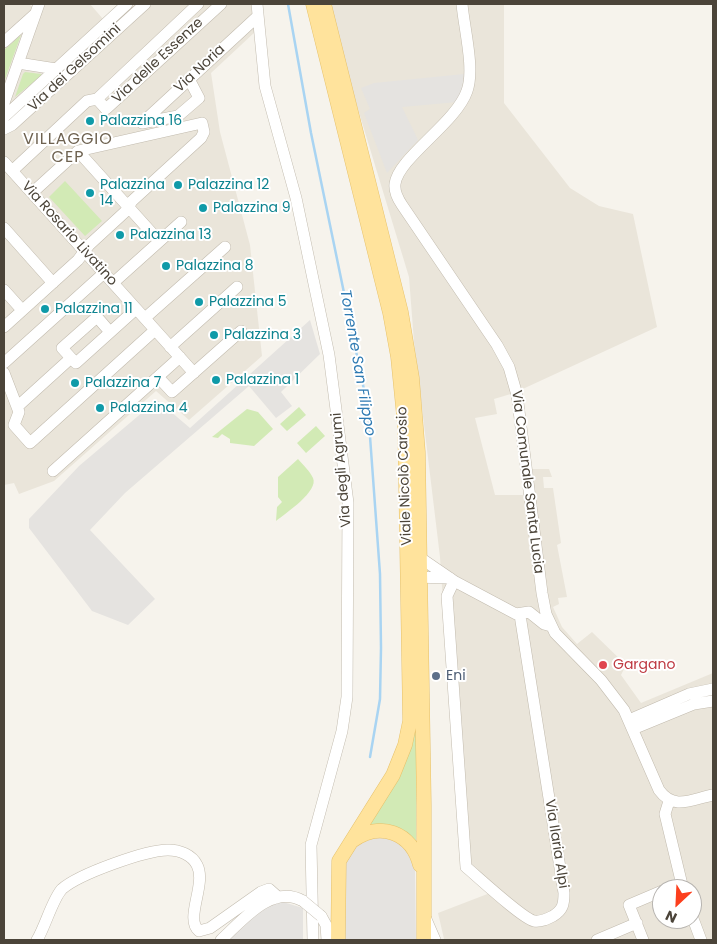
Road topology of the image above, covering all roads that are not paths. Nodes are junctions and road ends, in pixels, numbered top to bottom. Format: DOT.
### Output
graph roads {
  1 [pos="127,4"];
  2 [pos="145,4"];
  3 [pos="198,4"];
  4 [pos="221,4"];
  5 [pos="257,4"];
  6 [pos="313,4"];
  7 [pos="324,4"];
  8 [pos="462,4"];
  9 [pos="37,9"];
  10 [pos="258,16"];
  11 [pos="102,27"];
  12 [pos="110,35"];
  13 [pos="4,42"];
  14 [pos="18,63"];
  15 [pos="56,69"];
  16 [pos="46,78"];
  17 [pos="189,79"];
  18 [pos="54,87"];
  19 [pos="97,99"];
  20 [pos="4,103"];
  21 [pos="4,117"];
  22 [pos="4,129"];
  23 [pos="78,151"];
  24 [pos="4,162"];
  25 [pos="12,171"];
  26 [pos="32,193"];
  27 [pos="129,207"];
  28 [pos="181,222"];
  29 [pos="4,228"];
  30 [pos="160,241"];
  31 [pos="225,246"];
  32 [pos="84,252"];
  33 [pos="104,273"];
  34 [pos="53,283"];
  35 [pos="113,283"];
  36 [pos="237,287"];
  37 [pos="4,290"];
  38 [pos="136,309"];
  39 [pos="22,310"];
  40 [pos="145,318"];
  41 [pos="4,327"];
  42 [pos="155,330"];
  43 [pos="241,331"];
  44 [pos="110,332"];
  45 [pos="170,347"];
  46 [pos="71,358"];
  47 [pos="180,358"];
  48 [pos="4,363"];
  49 [pos="4,373"];
  50 [pos="194,373"];
  51 [pos="158,377"];
  52 [pos="18,409"];
  53 [pos="53,471"];
  54 [pos="419,558"];
  55 [pos="414,577"];
  56 [pos="452,580"];
  57 [pos="520,615"];
  58 [pos="551,626"];
  59 [pos="713,689"];
  60 [pos="713,701"];
  61 [pos="631,724"];
  62 [pos="713,795"];
  63 [pos="669,801"];
  64 [pos="347,845"];
  65 [pos="423,878"];
  66 [pos="680,879"];
  67 [pos="652,895"];
  68 [pos="278,897"];
  69 [pos="423,914"];
  70 [pos="637,923"];
  71 [pos="37,940"];
  72 [pos="221,940"];
  73 [pos="313,940"];
  74 [pos="328,940"];
  75 [pos="338,940"];
  76 [pos="424,940"];
  77 [pos="435,940"];
  78 [pos="597,940"];
  79 [pos="643,940"];
  1 -- 11 [label="street, Via dei Gelsomini"];
  2 -- 12 [label="street, Via dei Gelsomini"];
  3 -- 19 [label="street, Via delle Essenze"];
  4 -- 19 [label="street, Via delle Essenze"];
  5 -- 10 [label="street, Via degli Agrumi"];
  6 -- 55 [label="main road, Viale Nicolò Carosio"];
  7 -- 54 [label="main road, Viale Nicolò Carosio"];
  8 -- 58 [label="street, Via Comunale Santa Lucia"];
  9 -- 13 [label="street"];
  9 -- 14 [label="street"];
  10 -- 17 [label="street, Via Noria"];
  10 -- 73 [label="street, Via degli Agrumi"];
  11 -- 12 [label="street"];
  11 -- 15 [label="street, Via dei Gelsomini"];
  12 -- 18 [label="street, Via dei Gelsomini"];
  14 -- 15 [label="street"];
  14 -- 20 [label="street"];
  15 -- 16 [label="street, Via dei Gelsomini"];
  16 -- 18 [label="street"];
  16 -- 21 [label="street, Via dei Gelsomini"];
  17 -- 17 [label="street, Via Noria"];
  18 -- 22 [label="street, Via dei Gelsomini"];
  19 -- 25 [label="street, Via delle Essenze"];
  23 -- 26 [label="street"];
  23 -- 27 [label="street"];
  23 -- 27 [label="street"];
  24 -- 25 [label="street, Via Rosario Livatino"];
  25 -- 26 [label="street, Via Rosario Livatino"];
  26 -- 32 [label="street, Via Rosario Livatino"];
  27 -- 30 [label="street"];
  27 -- 32 [label="street"];
  28 -- 30 [label="street"];
  29 -- 34 [label="street"];
  30 -- 35 [label="street"];
  31 -- 40 [label="street"];
  32 -- 33 [label="street, Via Rosario Livatino"];
  32 -- 34 [label="street"];
  33 -- 35 [label="street, Via Rosario Livatino"];
  33 -- 48 [label="street"];
  34 -- 39 [label="street"];
  35 -- 38 [label="street, Via Rosario Livatino"];
  36 -- 45 [label="street"];
  37 -- 39 [label="street"];
  38 -- 40 [label="street, Via Rosario Livatino"];
  38 -- 44 [label="street"];
  39 -- 41 [label="street"];
  40 -- 42 [label="street, Via Rosario Livatino"];
  42 -- 45 [label="street, Via Rosario Livatino"];
  42 -- 52 [label="street"];
  43 -- 50 [label="street"];
  44 -- 46 [label="street"];
  44 -- 46 [label="street"];
  45 -- 47 [label="street, Via Rosario Livatino"];
  46 -- 52 [label="street"];
  47 -- 50 [label="street, Via Rosario Livatino"];
  47 -- 51 [label="street"];
  49 -- 52 [label="street"];
  50 -- 51 [label="street"];
  51 -- 53 [label="street"];
  54 -- 55 [label="main road, Viale Nicolò Carosio"];
  54 -- 56 [label="street"];
  55 -- 56 [label="street"];
  55 -- 64 [label="main road, Viale Nicolò Carosio"];
  55 -- 65 [label="main road, Viale Nicolò Carosio"];
  56 -- 57 [label="street"];
  56 -- 57 [label="street, Via Ilaria Alpi"];
  57 -- 58 [label="street"];
  58 -- 61 [label="street, Via Comunale Santa Lucia"];
  59 -- 61 [label="street"];
  60 -- 61 [label="street"];
  61 -- 63 [label="street, Via Comunale Santa Lucia"];
  62 -- 63 [label="street"];
  63 -- 66 [label="street"];
  64 -- 65 [label="main road"];
  64 -- 75 [label="main road, Viale Nicolò Carosio"];
  65 -- 69 [label="main road, Viale Nicolò Carosio"];
  67 -- 70 [label="street"];
  68 -- 71 [label="street"];
  68 -- 72 [label="street"];
  68 -- 74 [label="street, bridge"];
  69 -- 76 [label="main road, Viale Nicolò Carosio"];
  69 -- 77 [label="street"];
  70 -- 78 [label="street"];
  70 -- 79 [label="street"];
}
